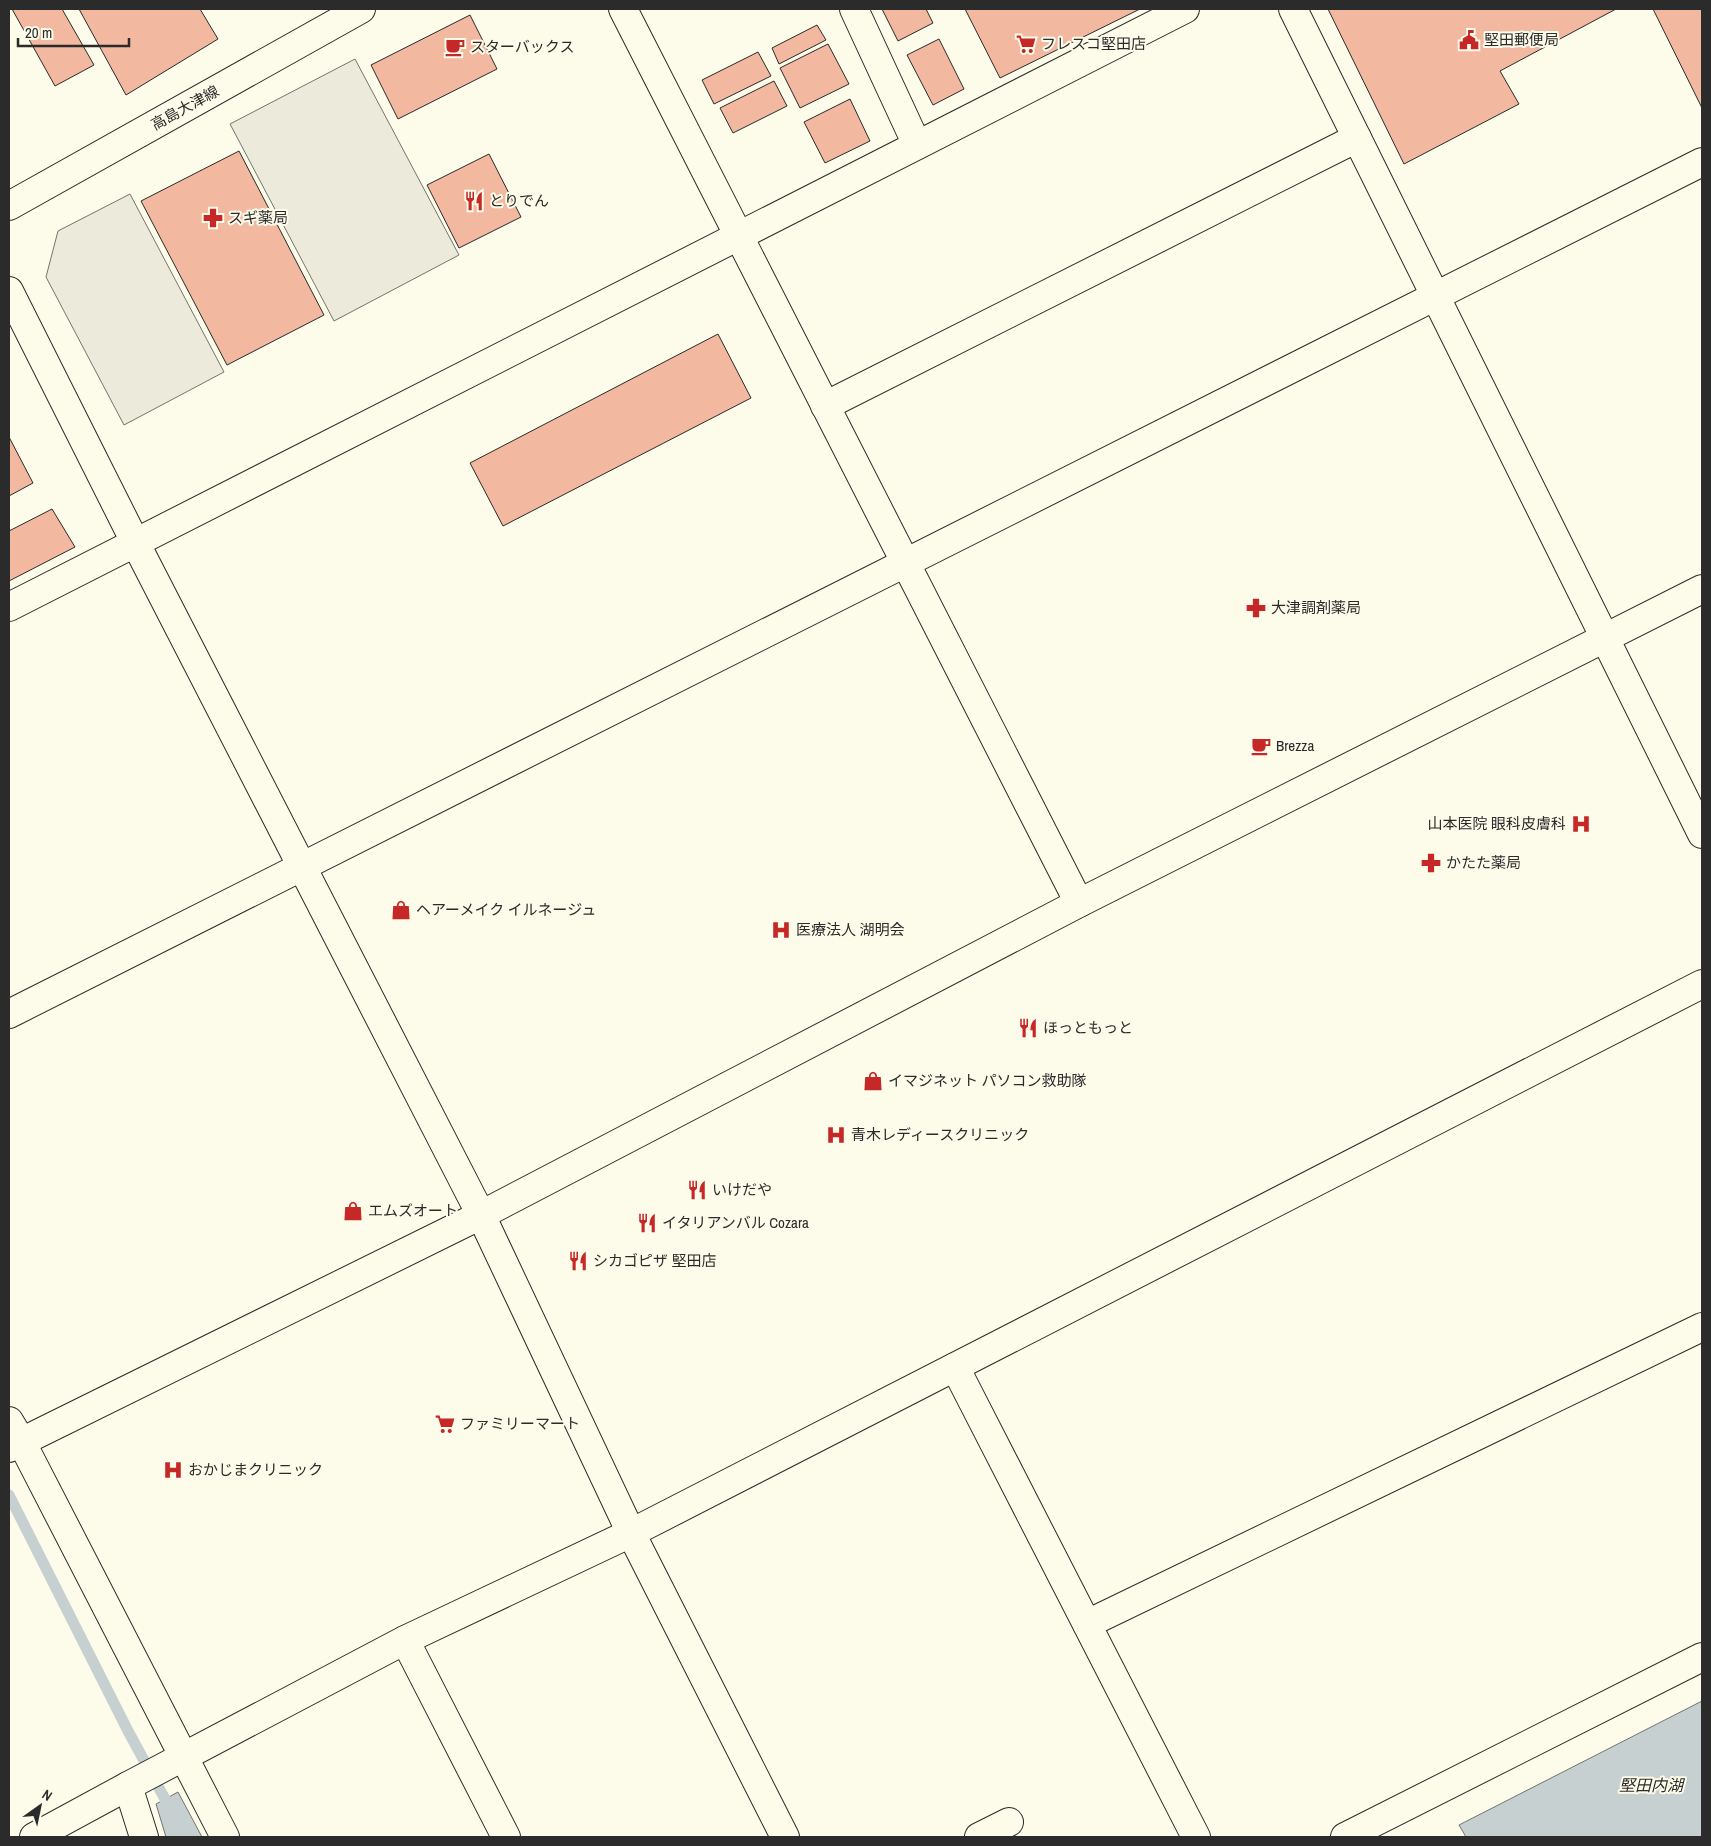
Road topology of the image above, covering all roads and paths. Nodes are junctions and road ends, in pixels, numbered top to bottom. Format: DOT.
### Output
graph roads {
  1 [pos="361,9"];
  2 [pos="623,9"];
  3 [pos="854,9"];
  4 [pos="1185,9"];
  5 [pos="1293,9"];
  6 [pos="1357,138"];
  7 [pos="917,145"];
  8 [pos="1702,162"];
  9 [pos="9,206"];
  10 [pos="739,236"];
  11 [pos="9,291"];
  12 [pos="1435,296"];
  13 [pos="825,406"];
  14 [pos="135,542"];
  15 [pos="906,563"];
  16 [pos="1702,589"];
  17 [pos="9,607"];
  18 [pos="1605,638"];
  19 [pos="1702,834"];
  20 [pos="303,867"];
  21 [pos="1079,903"];
  22 [pos="1702,984"];
  23 [pos="9,1014"];
  24 [pos="481,1215"];
  25 [pos="1702,1327"];
  26 [pos="955,1367"];
  27 [pos="13,1437"];
  28 [pos="630,1533"];
  29 [pos="1087,1624"];
  30 [pos="405,1640"];
  31 [pos="1702,1658"];
  32 [pos="183,1756"];
  33 [pos="128,1786"];
  34 [pos="1008,1822"];
  35 [pos="34,1837"];
  36 [pos="144,1837"];
  37 [pos="225,1837"];
  38 [pos="506,1837"];
  39 [pos="785,1837"];
  40 [pos="979,1837"];
  41 [pos="1196,1837"];
  42 [pos="1345,1837"];
  1 -- 9 [label="street, 高島大津線"];
  2 -- 10 [label="street"];
  3 -- 7 [label="street"];
  4 -- 7 [label="street"];
  5 -- 6 [label="street"];
  6 -- 12 [label="street"];
  6 -- 13 [label="street"];
  7 -- 10 [label="street"];
  8 -- 12 [label="street"];
  10 -- 13 [label="street"];
  10 -- 14 [label="street"];
  11 -- 14 [label="street"];
  12 -- 15 [label="street"];
  12 -- 18 [label="street"];
  13 -- 15 [label="street"];
  14 -- 17 [label="street"];
  14 -- 20 [label="street"];
  15 -- 20 [label="street"];
  15 -- 21 [label="street"];
  16 -- 18 [label="street"];
  18 -- 19 [label="street"];
  18 -- 21 [label="street"];
  20 -- 23 [label="street"];
  20 -- 24 [label="street"];
  21 -- 24 [label="street"];
  22 -- 26 [label="street"];
  24 -- 27 [label="street"];
  24 -- 28 [label="street"];
  25 -- 29 [label="street"];
  26 -- 28 [label="street"];
  26 -- 29 [label="street"];
  27 -- 32 [label="street"];
  28 -- 30 [label="street"];
  28 -- 39 [label="street"];
  29 -- 41 [label="street"];
  30 -- 32 [label="street"];
  30 -- 38 [label="street"];
  31 -- 42 [label="street"];
  32 -- 33 [label="street"];
  32 -- 37 [label="street"];
  33 -- 35 [label="street"];
  33 -- 36 [label="street"];
  34 -- 40 [label="street"];
}
